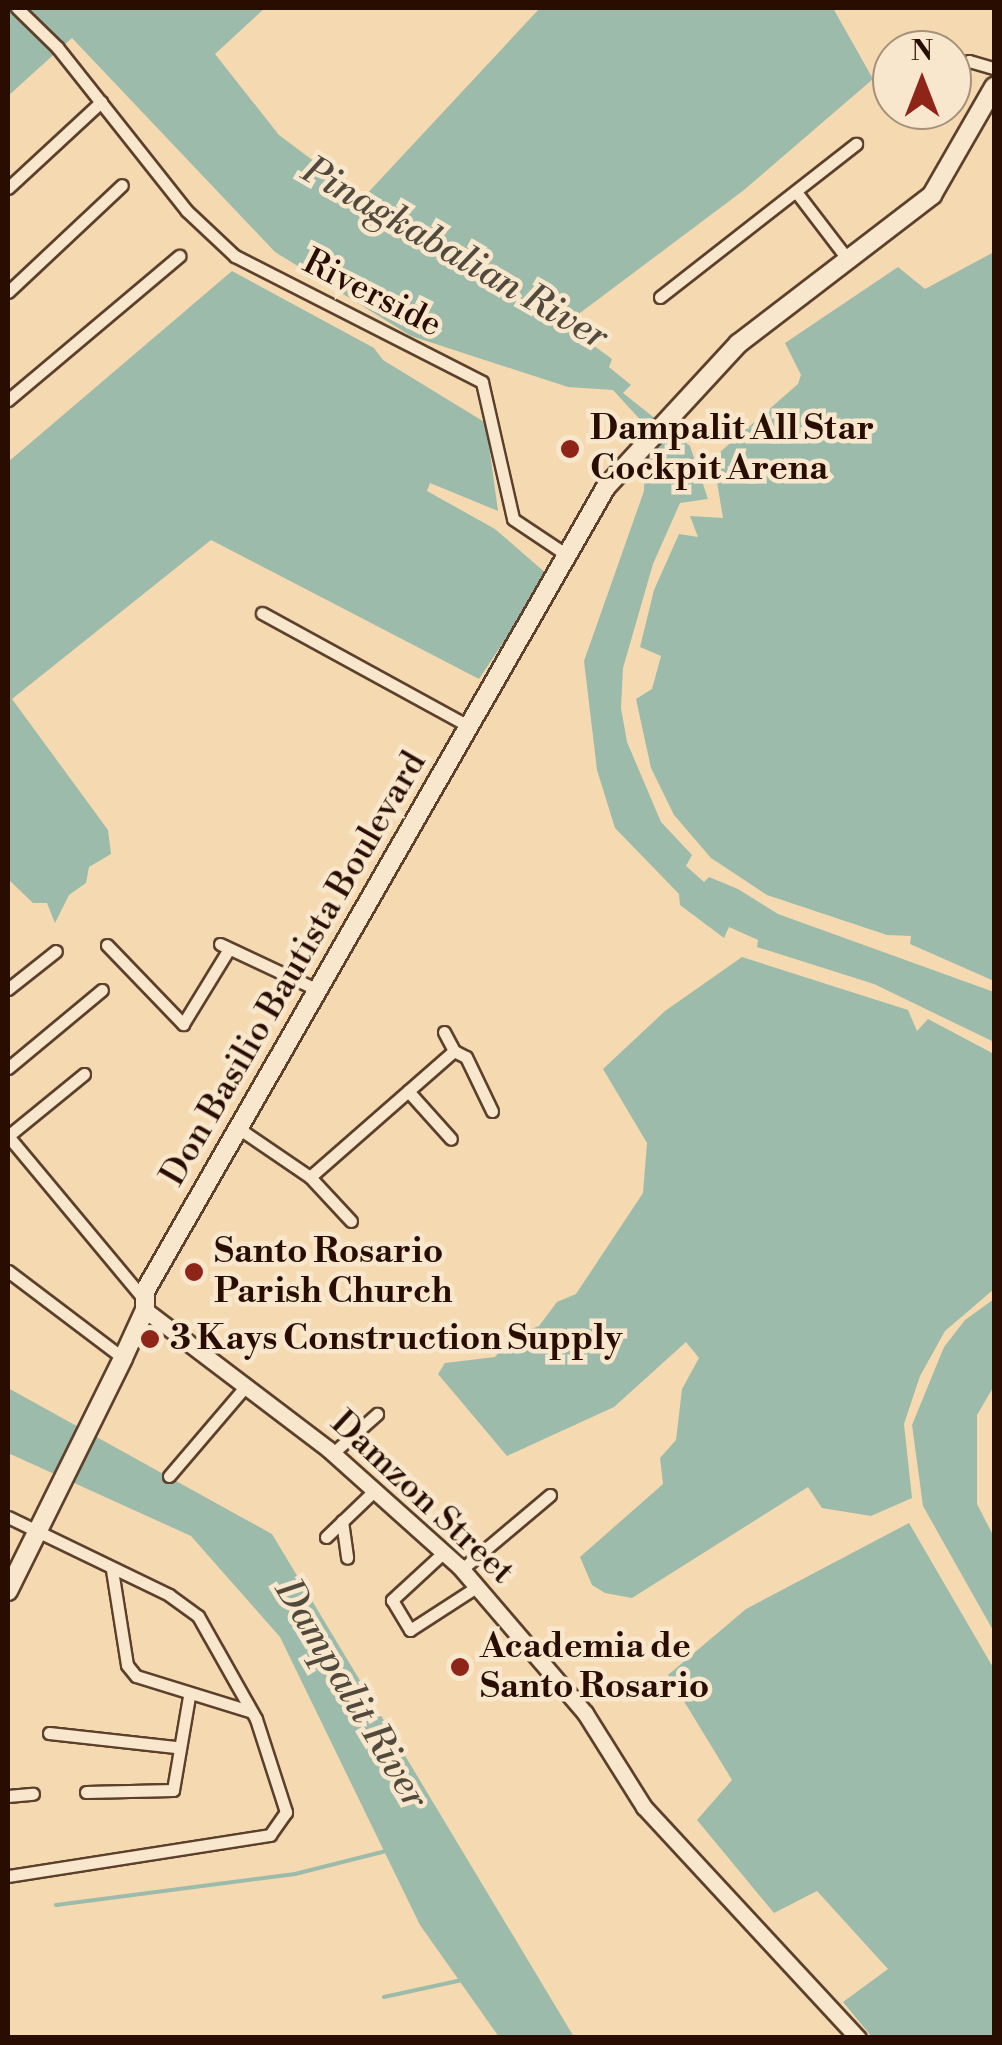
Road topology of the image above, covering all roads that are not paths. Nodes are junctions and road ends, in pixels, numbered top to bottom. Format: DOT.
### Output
graph roads {
  1 [pos="17,8"];
  2 [pos="994,87"];
  3 [pos="102,102"];
  4 [pos="856,144"];
  5 [pos="122,186"];
  6 [pos="8,188"];
  7 [pos="797,193"];
  8 [pos="178,256"];
  9 [pos="849,261"];
  10 [pos="8,292"];
  11 [pos="660,297"];
  12 [pos="8,400"];
  13 [pos="567,555"];
  14 [pos="262,613"];
  15 [pos="470,727"];
  16 [pos="107,945"];
  17 [pos="56,950"];
  18 [pos="8,990"];
  19 [pos="102,990"];
  20 [pos="320,991"];
  21 [pos="444,1032"];
  22 [pos="454,1051"];
  23 [pos="8,1068"];
  24 [pos="84,1074"];
  25 [pos="408,1091"];
  26 [pos="492,1111"];
  27 [pos="241,1130"];
  28 [pos="8,1136"];
  29 [pos="451,1139"];
  30 [pos="310,1178"];
  31 [pos="351,1221"];
  32 [pos="8,1271"];
  33 [pos="144,1305"];
  34 [pos="122,1358"];
  35 [pos="246,1386"];
  36 [pos="377,1414"];
  37 [pos="333,1453"];
  38 [pos="169,1476"];
  39 [pos="375,1490"];
  40 [pos="550,1495"];
  41 [pos="8,1517"];
  42 [pos="342,1522"];
  43 [pos="36,1532"];
  44 [pos="326,1537"];
  45 [pos="444,1552"];
  46 [pos="347,1558"];
  47 [pos="462,1569"];
  48 [pos="112,1570"];
  49 [pos="478,1586"];
  50 [pos="8,1590"];
  51 [pos="189,1696"];
  52 [pos="252,1712"];
  53 [pos="49,1732"];
  54 [pos="175,1748"];
  55 [pos="86,1792"];
  56 [pos="33,1794"];
  57 [pos="8,1796"];
  58 [pos="8,1876"];
  59 [pos="858,2038"];
  1 -- 3 [label="street"];
  2 -- 9 [label="main road, Don Basilio Bautista Boulevard"];
  3 -- 6 [label="street"];
  3 -- 13 [label="street, Riverside"];
  4 -- 7 [label="street"];
  5 -- 10 [label="street"];
  7 -- 9 [label="street"];
  7 -- 11 [label="street"];
  8 -- 12 [label="street"];
  9 -- 13 [label="main road, Don Basilio Bautista Boulevard"];
  13 -- 15 [label="main road, Don Basilio Bautista Boulevard"];
  14 -- 15 [label="street"];
  15 -- 20 [label="main road, Don Basilio Bautista Boulevard"];
  16 -- 20 [label="street"];
  17 -- 18 [label="street"];
  19 -- 23 [label="street"];
  20 -- 27 [label="main road, Don Basilio Bautista Boulevard"];
  21 -- 22 [label="street"];
  22 -- 25 [label="street"];
  22 -- 26 [label="street"];
  24 -- 28 [label="street"];
  25 -- 29 [label="street"];
  25 -- 30 [label="street"];
  27 -- 30 [label="street"];
  27 -- 33 [label="main road, Don Basilio Bautista Boulevard"];
  28 -- 33 [label="street"];
  30 -- 31 [label="street"];
  32 -- 34 [label="street"];
  33 -- 34 [label="main road, Don Basilio Bautista Boulevard"];
  33 -- 35 [label="street, Damzon Street"];
  34 -- 43 [label="main road, Don Basilio Bautista Boulevard"];
  35 -- 37 [label="street, Damzon Street"];
  35 -- 38 [label="street"];
  36 -- 37 [label="street"];
  37 -- 39 [label="street, Damzon Street"];
  39 -- 42 [label="street"];
  39 -- 45 [label="street, Damzon Street"];
  40 -- 47 [label="street"];
  41 -- 43 [label="street"];
  42 -- 44 [label="street"];
  42 -- 46 [label="street"];
  43 -- 48 [label="street"];
  43 -- 50 [label="main road, Don Basilio Bautista Boulevard"];
  45 -- 47 [label="street, Damzon Street"];
  45 -- 49 [label="street"];
  47 -- 49 [label="street, Damzon Street"];
  48 -- 51 [label="street"];
  48 -- 52 [label="street"];
  49 -- 59 [label="street, Damzon Street"];
  51 -- 52 [label="street"];
  51 -- 54 [label="street"];
  52 -- 58 [label="street"];
  53 -- 54 [label="street"];
  54 -- 55 [label="street"];
  56 -- 57 [label="street"];
}
